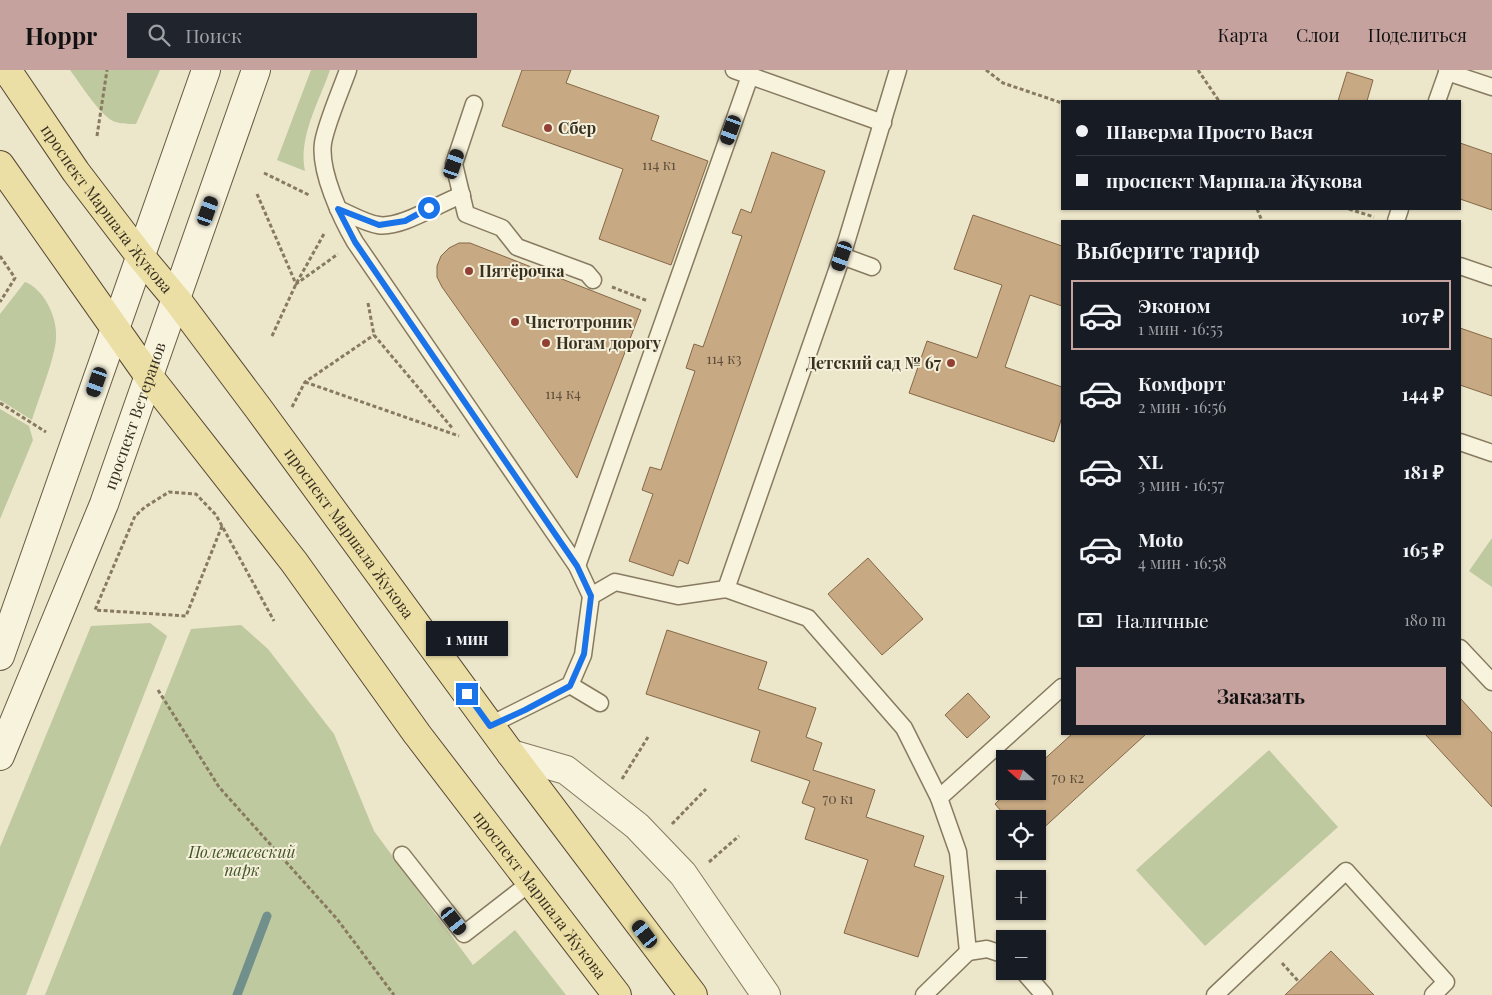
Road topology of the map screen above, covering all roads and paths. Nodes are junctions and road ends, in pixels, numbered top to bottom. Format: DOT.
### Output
graph roads {
  1 [pos="7,70"];
  2 [pos="107,70"];
  3 [pos="206,70"];
  4 [pos="256,70"];
  5 [pos="348,70"];
  6 [pos="734,70"];
  7 [pos="898,70"];
  8 [pos="986,70"];
  9 [pos="1198,70"];
  10 [pos="1447,71"];
  11 [pos="750,76"];
  12 [pos="1492,87"];
  13 [pos="1218,100"];
  14 [pos="1437,100"];
  15 [pos="1061,103"];
  16 [pos="474,104"];
  17 [pos="883,123"];
  18 [pos="97,136"];
  19 [pos="0,165"];
  20 [pos="264,173"];
  21 [pos="258,194"];
  22 [pos="462,195"];
  23 [pos="338,209"];
  24 [pos="1352,210"];
  25 [pos="1377,218"];
  26 [pos="0,256"];
  27 [pos="842,256"];
  28 [pos="140,257"];
  29 [pos="1461,266"];
  30 [pos="872,267"];
  31 [pos="1492,277"];
  32 [pos="593,280"];
  33 [pos="296,284"];
  34 [pos="631,294"];
  35 [pos="643,299"];
  36 [pos="177,300"];
  37 [pos="0,302"];
  38 [pos="116,330"];
  39 [pos="272,336"];
  40 [pos="150,378"];
  41 [pos="305,382"];
  42 [pos="0,403"];
  43 [pos="258,408"];
  44 [pos="46,432"];
  45 [pos="460,436"];
  46 [pos="1461,442"];
  47 [pos="465,443"];
  48 [pos="1492,453"];
  49 [pos="222,526"];
  50 [pos="577,566"];
  51 [pos="726,589"];
  52 [pos="591,596"];
  53 [pos="274,621"];
  54 [pos="1461,649"];
  55 [pos="0,656"];
  56 [pos="1492,682"];
  57 [pos="570,686"];
  58 [pos="1061,689"];
  59 [pos="158,690"];
  60 [pos="600,703"];
  61 [pos="490,726"];
  62 [pos="648,736"];
  63 [pos="510,754"];
  64 [pos="0,756"];
  65 [pos="618,786"];
  66 [pos="706,789"];
  67 [pos="939,798"];
  68 [pos="667,828"];
  69 [pos="739,836"];
  70 [pos="402,855"];
  71 [pos="705,866"];
  72 [pos="531,882"];
  73 [pos="968,952"];
  74 [pos="996,952"];
  75 [pos="1031,980"];
  76 [pos="394,995"];
  77 [pos="617,995"];
  78 [pos="693,995"];
  79 [pos="766,995"];
  80 [pos="924,995"];
  81 [pos="1044,995"];
  82 [pos="1215,995"];
  83 [pos="1433,995"];
  1 -- 28 [label="main road, проспект Маршала Жукова"];
  2 -- 18 [label="path"];
  3 -- 28 [label="main road"];
  4 -- 36 [label="main road, проспект Ветеранов"];
  5 -- 23 [label="lane"];
  6 -- 11 [label="lane"];
  7 -- 17 [label="lane"];
  8 -- 15 [label="path"];
  9 -- 13 [label="path"];
  10 -- 12 [label="lane"];
  10 -- 14 [label="lane"];
  11 -- 17 [label="lane"];
  11 -- 50 [label="lane"];
  16 -- 22 [label="lane"];
  17 -- 27 [label="lane"];
  19 -- 38 [label="main road, проспект Маршала Жукова"];
  20 -- 23 [label="path"];
  21 -- 33 [label="path"];
  22 -- 23 [label="lane"];
  22 -- 32 [label="lane"];
  23 -- 33 [label="path"];
  23 -- 50 [label="lane"];
  24 -- 25 [label="path"];
  26 -- 37 [label="path"];
  27 -- 30 [label="lane"];
  27 -- 51 [label="lane"];
  28 -- 36 [label="main road, проспект Маршала Жукова"];
  28 -- 38 [label="main road"];
  29 -- 31 [label="lane"];
  33 -- 39 [label="path"];
  34 -- 35 [label="path"];
  36 -- 40 [label="main road, проспект Ветеранов"];
  36 -- 43 [label="main road, проспект Маршала Жукова"];
  38 -- 40 [label="main road, проспект Маршала Жукова"];
  38 -- 55 [label="main road"];
  40 -- 64 [label="main road, проспект Ветеранов"];
  40 -- 72 [label="main road, проспект Маршала Жукова"];
  41 -- 43 [label="path"];
  41 -- 45 [label="path"];
  41 -- 45 [label="path"];
  42 -- 44 [label="path"];
  43 -- 61 [label="main road, проспект Маршала Жукова"];
  45 -- 47 [label="path"];
  46 -- 48 [label="lane"];
  49 -- 49 [label="path"];
  49 -- 53 [label="path"];
  50 -- 52 [label="lane"];
  51 -- 52 [label="lane"];
  51 -- 67 [label="lane"];
  52 -- 57 [label="lane"];
  54 -- 56 [label="lane"];
  57 -- 60 [label="lane"];
  57 -- 61 [label="lane"];
  58 -- 67 [label="lane"];
  59 -- 76 [label="path"];
  61 -- 63 [label="main road, проспект Маршала Жукова"];
  62 -- 65 [label="path"];
  63 -- 78 [label="main road, проспект Маршала Жукова"];
  63 -- 79 [label="main road"];
  66 -- 68 [label="path"];
  67 -- 73 [label="lane"];
  69 -- 71 [label="path"];
  70 -- 72 [label="lane"];
  72 -- 77 [label="main road, проспект Маршала Жукова"];
  73 -- 74 [label="lane"];
  73 -- 80 [label="lane"];
  75 -- 81 [label="lane"];
  82 -- 83 [label="lane"];
}
